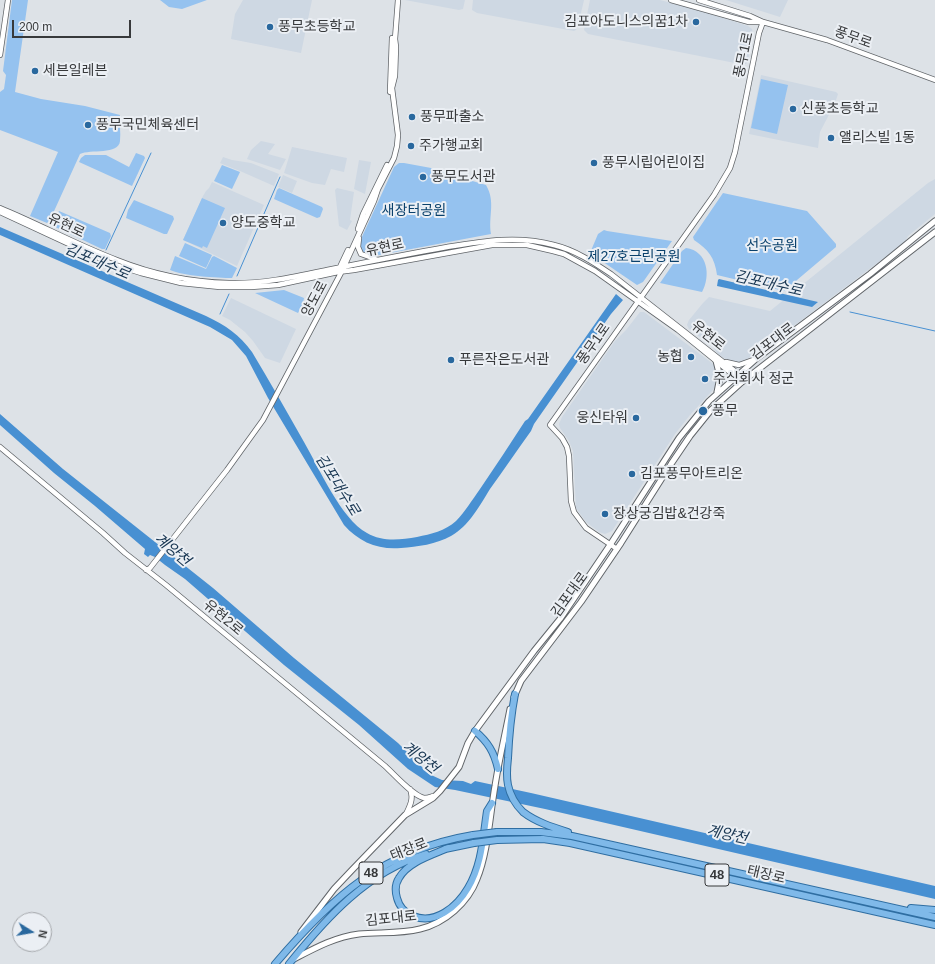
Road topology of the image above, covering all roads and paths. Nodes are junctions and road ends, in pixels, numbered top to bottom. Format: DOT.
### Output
graph roads {
  1 [pos="7,0"];
  2 [pos="397,0"];
  3 [pos="671,0"];
  4 [pos="699,0"];
  5 [pos="762,22"];
  6 [pos="0,40"];
  7 [pos="0,55"];
  8 [pos="935,80"];
  9 [pos="0,208"];
  10 [pos="0,212"];
  11 [pos="935,221"];
  12 [pos="360,231"];
  13 [pos="935,232"];
  14 [pos="378,260"];
  15 [pos="341,269"];
  16 [pos="640,300"];
  17 [pos="717,359"];
  18 [pos="756,359"];
  19 [pos="737,375"];
  20 [pos="743,380"];
  21 [pos="716,395"];
  22 [pos="0,447"];
  23 [pos="610,545"];
  24 [pos="617,550"];
  25 [pos="147,568"];
  26 [pos="515,694"];
  27 [pos="475,731"];
  28 [pos="498,769"];
  29 [pos="410,789"];
  30 [pos="438,793"];
  31 [pos="492,803"];
  32 [pos="406,814"];
  33 [pos="584,838"];
  34 [pos="448,848"];
  35 [pos="888,906"];
  36 [pos="935,910"];
  37 [pos="935,917"];
  38 [pos="935,926"];
  39 [pos="291,946"];
  40 [pos="290,962"];
  41 [pos="275,964"];
  1 -- 6 [label="street"];
  1 -- 7 [label="street"];
  2 -- 12 [label="street, 양도로"];
  2 -- 15 [label="street, 양도로"];
  3 -- 5 [label="street, 풍무로"];
  4 -- 5 [label="street, 풍무로"];
  5 -- 8 [label="street, 풍무로"];
  5 -- 16 [label="street, 풍무1로"];
  9 -- 15 [label="street, 유현로"];
  10 -- 15 [label="street, 유현로"];
  11 -- 18 [label="main road, 김포대로"];
  12 -- 14 [label="street"];
  12 -- 15 [label="street, 양도로"];
  13 -- 20 [label="main road, 김포대로"];
  14 -- 15 [label="street, 유현로"];
  14 -- 16 [label="street, 유현로"];
  15 -- 16 [label="street, 유현로"];
  15 -- 25 [label="street, 양도로"];
  16 -- 17 [label="street, 유현로"];
  16 -- 23 [label="street, 풍무1로"];
  17 -- 18 [label="street"];
  17 -- 19 [label="street, 유현로"];
  17 -- 21 [label="main road"];
  18 -- 19 [label="main road, 김포대로"];
  19 -- 20 [label="street, 유현로"];
  19 -- 21 [label="main road, 김포대로"];
  20 -- 24 [label="main road, 김포대로"];
  21 -- 23 [label="main road, 김포대로"];
  22 -- 25 [label="street, 유현2로"];
  23 -- 24 [label="street"];
  23 -- 27 [label="main road, 김포대로"];
  24 -- 26 [label="main road, 김포대로"];
  25 -- 29 [label="street, 유현2로"];
  26 -- 28 [label="main road, 김포대로"];
  26 -- 33 [label="main road"];
  27 -- 28 [label="main road"];
  27 -- 30 [label="main road, 김포대로"];
  28 -- 31 [label="main road, 김포대로"];
  29 -- 30 [label="street, 유현2로"];
  29 -- 32 [label="street"];
  30 -- 32 [label="main road, 김포대로"];
  31 -- 34 [label="main road"];
  31 -- 40 [label="main road, 김포대로"];
  32 -- 39 [label="main road, 김포대로"];
  33 -- 35 [label="main road, 태장로 / 48"];
  33 -- 39 [label="main road, 태장로 / 48, bridge"];
  34 -- 38 [label="main road, 태장로 / 48, bridge"];
  34 -- 40 [label="main road, 태장로 / 48"];
  35 -- 36 [label="main road"];
  35 -- 37 [label="main road, 태장로 / 48"];
  39 -- 41 [label="main road, 김포대로 / 48"];
}
